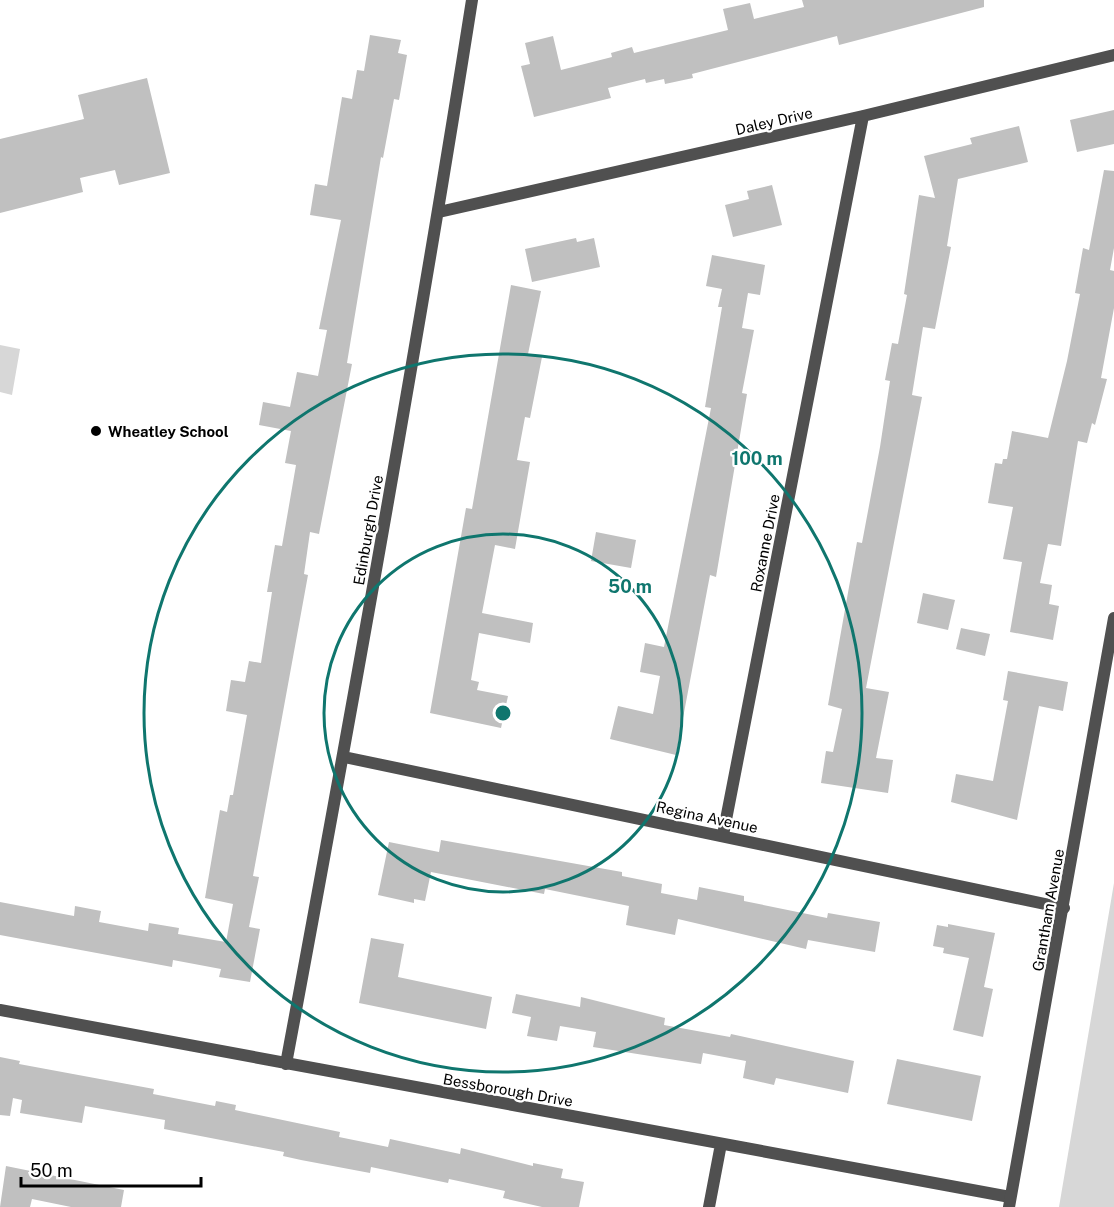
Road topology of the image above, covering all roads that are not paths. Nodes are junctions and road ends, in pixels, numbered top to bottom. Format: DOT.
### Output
graph roads {
  1 [pos="472,0"];
  2 [pos="1114,55"];
  3 [pos="863,116"];
  4 [pos="439,212"];
  5 [pos="1114,618"];
  6 [pos="344,757"];
  7 [pos="723,835"];
  8 [pos="1064,908"];
  9 [pos="0,1010"];
  10 [pos="286,1064"];
  11 [pos="721,1144"];
  12 [pos="1010,1202"];
  13 [pos="709,1207"];
  1 -- 4 [label="street, Edinburgh Drive"];
  2 -- 3 [label="street, Daley Drive"];
  3 -- 4 [label="street, Daley Drive"];
  3 -- 7 [label="street, Roxanne Drive"];
  4 -- 6 [label="street, Edinburgh Drive"];
  5 -- 8 [label="street, Grantham Avenue"];
  6 -- 7 [label="street, Regina Avenue"];
  6 -- 10 [label="street, Edinburgh Drive"];
  7 -- 8 [label="street, Regina Avenue"];
  8 -- 12 [label="street, Grantham Avenue"];
  9 -- 10 [label="street, Bessborough Drive"];
  10 -- 11 [label="street, Bessborough Drive"];
  11 -- 12 [label="street, Bessborough Drive"];
  11 -- 13 [label="street"];
}
